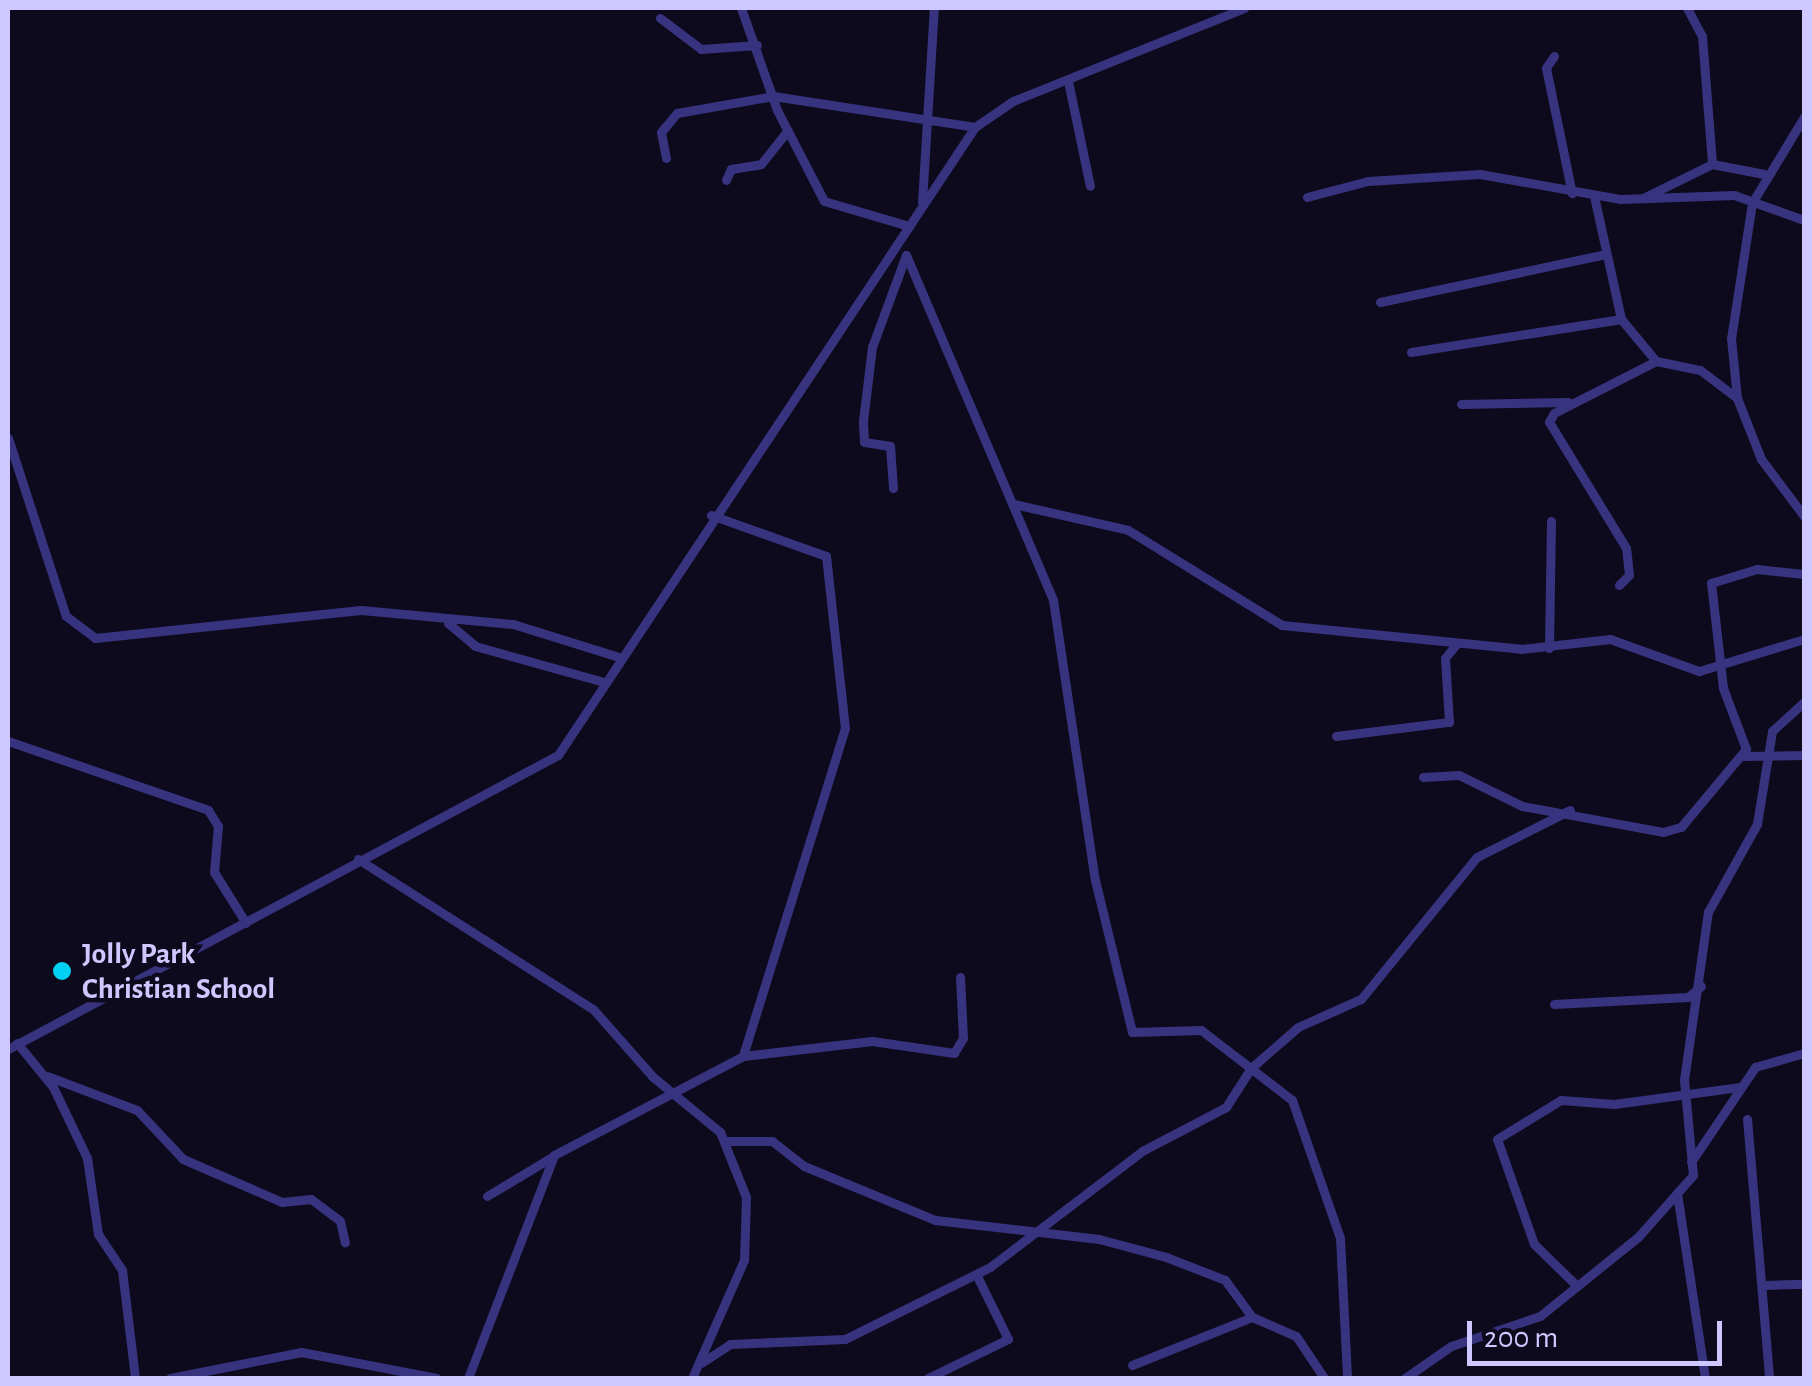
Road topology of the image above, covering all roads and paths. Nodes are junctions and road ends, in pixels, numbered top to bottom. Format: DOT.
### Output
graph roads {
  1 [pos="741,8"];
  2 [pos="934,8"];
  3 [pos="1244,8"];
  4 [pos="1687,8"];
  5 [pos="660,18"];
  6 [pos="757,45"];
  7 [pos="1554,56"];
  8 [pos="1068,80"];
  9 [pos="773,96"];
  10 [pos="933,99"];
  11 [pos="928,116"];
  12 [pos="1804,117"];
  13 [pos="948,118"];
  14 [pos="974,127"];
  15 [pos="788,130"];
  16 [pos="666,158"];
  17 [pos="1712,164"];
  18 [pos="1764,174"];
  19 [pos="726,180"];
  20 [pos="1090,186"];
  21 [pos="1572,193"];
  22 [pos="1594,196"];
  23 [pos="1307,197"];
  24 [pos="1641,199"];
  25 [pos="922,202"];
  26 [pos="1752,202"];
  27 [pos="1804,220"];
  28 [pos="906,230"];
  29 [pos="1602,254"];
  30 [pos="906,255"];
  31 [pos="1380,302"];
  32 [pos="1622,319"];
  33 [pos="1411,352"];
  34 [pos="1656,361"];
  35 [pos="1738,398"];
  36 [pos="1568,402"];
  37 [pos="1461,404"];
  38 [pos="8,438"];
  39 [pos="893,488"];
  40 [pos="1014,504"];
  41 [pos="711,515"];
  42 [pos="1804,516"];
  43 [pos="1551,521"];
  44 [pos="1804,574"];
  45 [pos="1619,586"];
  46 [pos="448,622"];
  47 [pos="1804,639"];
  48 [pos="1457,643"];
  49 [pos="1549,648"];
  50 [pos="619,657"];
  51 [pos="1719,664"];
  52 [pos="604,682"];
  53 [pos="1804,702"];
  54 [pos="1336,736"];
  55 [pos="8,740"];
  56 [pos="1804,755"];
  57 [pos="1744,756"];
  58 [pos="1768,756"];
  59 [pos="1423,777"];
  60 [pos="1570,810"];
  61 [pos="358,859"];
  62 [pos="246,922"];
  63 [pos="960,977"];
  64 [pos="1702,981"];
  65 [pos="1554,1004"];
  66 [pos="12,1046"];
  67 [pos="1804,1054"];
  68 [pos="743,1056"];
  69 [pos="1250,1068"];
  70 [pos="44,1075"];
  71 [pos="1739,1088"];
  72 [pos="1685,1090"];
  73 [pos="683,1094"];
  74 [pos="1747,1119"];
  75 [pos="726,1141"];
  76 [pos="554,1156"];
  77 [pos="1692,1162"];
  78 [pos="1678,1193"];
  79 [pos="487,1196"];
  80 [pos="1039,1231"];
  81 [pos="345,1242"];
  82 [pos="976,1274"];
  83 [pos="1575,1284"];
  84 [pos="1804,1284"];
  85 [pos="1766,1285"];
  86 [pos="1252,1318"];
  87 [pos="700,1363"];
  88 [pos="1132,1364"];
  89 [pos="135,1378"];
  90 [pos="170,1378"];
  91 [pos="437,1378"];
  92 [pos="468,1378"];
  93 [pos="692,1378"];
  94 [pos="928,1378"];
  95 [pos="1324,1378"];
  96 [pos="1347,1378"];
  97 [pos="1405,1378"];
  98 [pos="1705,1378"];
  99 [pos="1769,1378"];
  1 -- 6 [label="street"];
  2 -- 10 [label="street"];
  3 -- 8 [label="street"];
  4 -- 17 [label="street"];
  5 -- 6 [label="street"];
  6 -- 9 [label="street"];
  7 -- 21 [label="street"];
  8 -- 14 [label="street"];
  8 -- 20 [label="street"];
  9 -- 11 [label="street"];
  9 -- 15 [label="street"];
  9 -- 16 [label="street"];
  10 -- 11 [label="street"];
  10 -- 13 [label="street"];
  11 -- 13 [label="street"];
  11 -- 25 [label="street"];
  12 -- 18 [label="street"];
  13 -- 14 [label="street"];
  14 -- 25 [label="street"];
  15 -- 19 [label="street"];
  15 -- 28 [label="street"];
  17 -- 18 [label="street"];
  17 -- 24 [label="street"];
  18 -- 26 [label="street"];
  21 -- 22 [label="street"];
  21 -- 23 [label="street"];
  22 -- 24 [label="street"];
  22 -- 29 [label="street"];
  24 -- 26 [label="street"];
  25 -- 28 [label="street"];
  26 -- 27 [label="street"];
  26 -- 35 [label="street"];
  28 -- 30 [label="street"];
  28 -- 41 [label="street"];
  29 -- 31 [label="street"];
  29 -- 32 [label="street"];
  30 -- 39 [label="street"];
  30 -- 40 [label="street"];
  32 -- 33 [label="street"];
  32 -- 34 [label="street"];
  34 -- 35 [label="street"];
  34 -- 36 [label="street"];
  35 -- 42 [label="street"];
  36 -- 37 [label="street"];
  36 -- 45 [label="street"];
  38 -- 46 [label="street"];
  40 -- 48 [label="street"];
  40 -- 69 [label="street"];
  41 -- 50 [label="street"];
  41 -- 68 [label="street"];
  43 -- 49 [label="street"];
  44 -- 51 [label="street"];
  46 -- 50 [label="street"];
  46 -- 52 [label="street"];
  47 -- 51 [label="street"];
  48 -- 49 [label="street"];
  48 -- 54 [label="street"];
  49 -- 51 [label="street"];
  50 -- 52 [label="street"];
  51 -- 57 [label="street"];
  52 -- 61 [label="street"];
  53 -- 58 [label="street"];
  55 -- 62 [label="street"];
  56 -- 58 [label="street"];
  57 -- 58 [label="street"];
  57 -- 60 [label="street"];
  58 -- 64 [label="street"];
  59 -- 60 [label="street"];
  60 -- 69 [label="street"];
  61 -- 62 [label="street"];
  61 -- 73 [label="street"];
  62 -- 66 [label="street"];
  63 -- 68 [label="street"];
  64 -- 65 [label="street"];
  64 -- 72 [label="street"];
  66 -- 70 [label="street"];
  67 -- 71 [label="street"];
  68 -- 73 [label="street"];
  69 -- 80 [label="street"];
  69 -- 96 [label="street"];
  70 -- 81 [label="street"];
  70 -- 89 [label="street"];
  71 -- 72 [label="street"];
  71 -- 77 [label="street"];
  72 -- 77 [label="street"];
  72 -- 83 [label="street"];
  73 -- 75 [label="street"];
  73 -- 76 [label="street"];
  74 -- 85 [label="street"];
  75 -- 80 [label="street"];
  75 -- 87 [label="street"];
  76 -- 79 [label="street"];
  76 -- 92 [label="street"];
  77 -- 78 [label="street"];
  78 -- 83 [label="street"];
  78 -- 98 [label="street"];
  80 -- 82 [label="street"];
  80 -- 86 [label="street"];
  82 -- 87 [label="street"];
  82 -- 94 [label="street"];
  83 -- 97 [label="street"];
  84 -- 85 [label="street"];
  85 -- 99 [label="street"];
  86 -- 88 [label="street"];
  86 -- 95 [label="street"];
  87 -- 93 [label="street"];
  90 -- 91 [label="street"];
}
